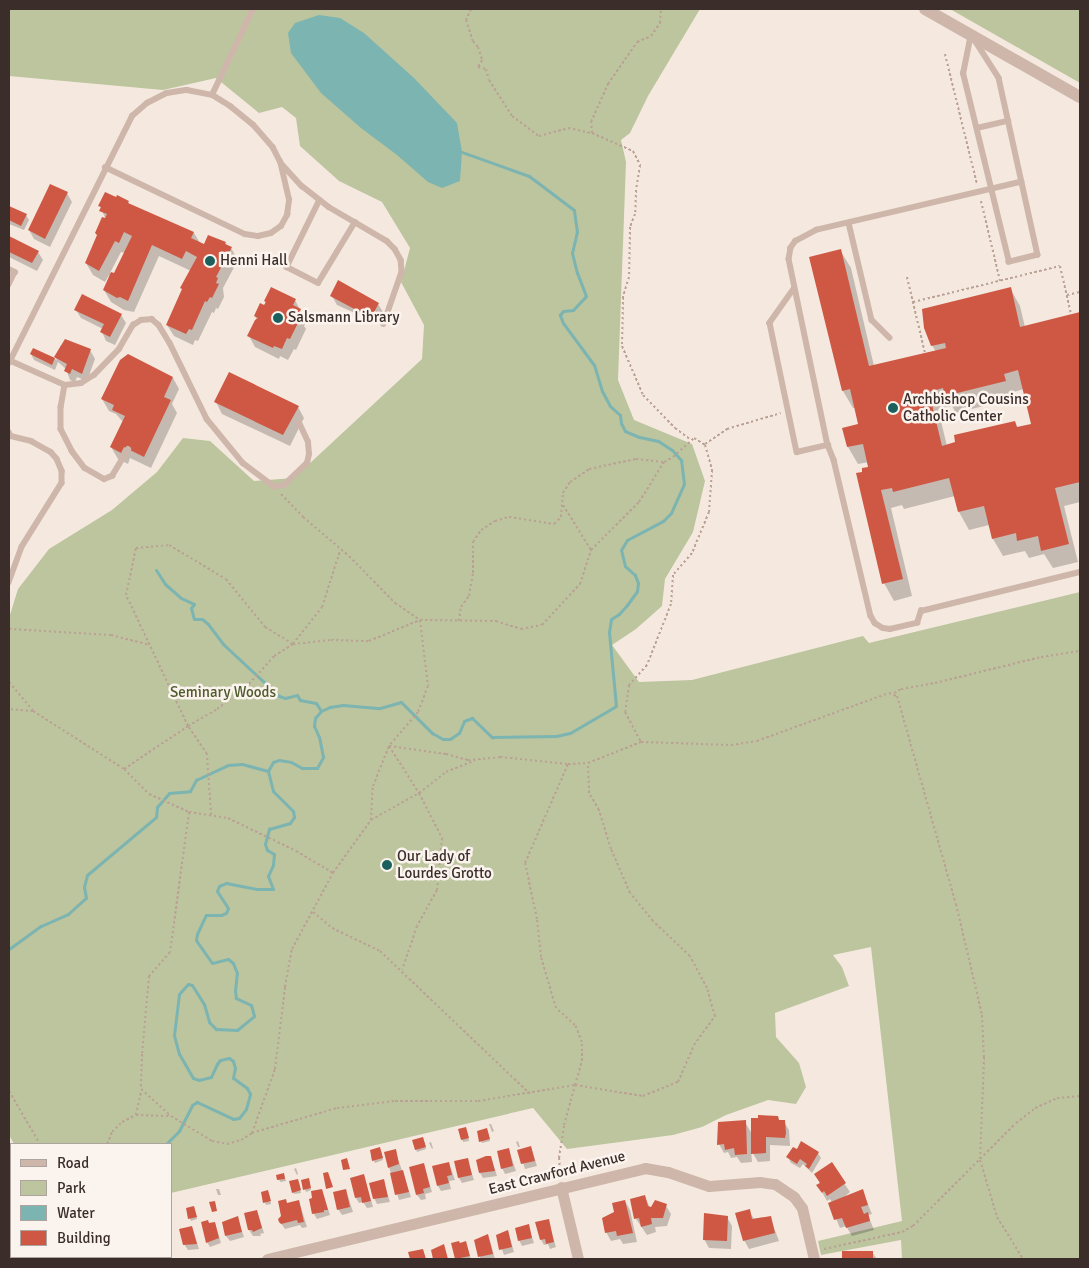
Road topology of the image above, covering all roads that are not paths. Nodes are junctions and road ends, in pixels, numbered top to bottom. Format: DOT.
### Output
graph roads {
  1 [pos="253,9"];
  2 [pos="924,9"];
  3 [pos="971,34"];
  4 [pos="212,94"];
  5 [pos="1080,96"];
  6 [pos="1008,121"];
  7 [pos="977,128"];
  8 [pos="280,162"];
  9 [pos="104,168"];
  10 [pos="1022,182"];
  11 [pos="991,189"];
  12 [pos="320,200"];
  13 [pos="355,222"];
  14 [pos="849,223"];
  15 [pos="9,269"];
  16 [pos="9,285"];
  17 [pos="794,289"];
  18 [pos="384,324"];
  19 [pos="890,338"];
  20 [pos="9,361"];
  21 [pos="65,385"];
  22 [pos="300,423"];
  23 [pos="9,436"];
  24 [pos="828,445"];
  25 [pos="128,449"];
  26 [pos="1080,572"];
  27 [pos="9,582"];
  28 [pos="561,1187"];
  29 [pos="813,1256"];
  30 [pos="267,1259"];
  31 [pos="578,1259"];
  1 -- 4 [label="lane"];
  2 -- 3 [label="street"];
  3 -- 5 [label="street"];
  3 -- 6 [label="lane"];
  3 -- 7 [label="lane"];
  4 -- 8 [label="lane"];
  4 -- 9 [label="lane"];
  6 -- 7 [label="lane"];
  6 -- 10 [label="lane"];
  7 -- 11 [label="lane"];
  8 -- 9 [label="lane"];
  8 -- 12 [label="lane"];
  9 -- 20 [label="lane"];
  10 -- 11 [label="lane"];
  10 -- 11 [label="lane"];
  11 -- 14 [label="lane"];
  12 -- 13 [label="lane"];
  12 -- 13 [label="lane"];
  13 -- 18 [label="lane"];
  14 -- 17 [label="lane"];
  14 -- 19 [label="lane"];
  15 -- 16 [label="lane"];
  17 -- 24 [label="lane"];
  17 -- 24 [label="lane"];
  20 -- 21 [label="lane"];
  21 -- 22 [label="lane"];
  21 -- 25 [label="lane"];
  23 -- 27 [label="lane"];
  24 -- 26 [label="lane"];
  28 -- 29 [label="street, East Crawford Avenue"];
  28 -- 30 [label="street, East Crawford Avenue"];
  28 -- 31 [label="street"];
}
